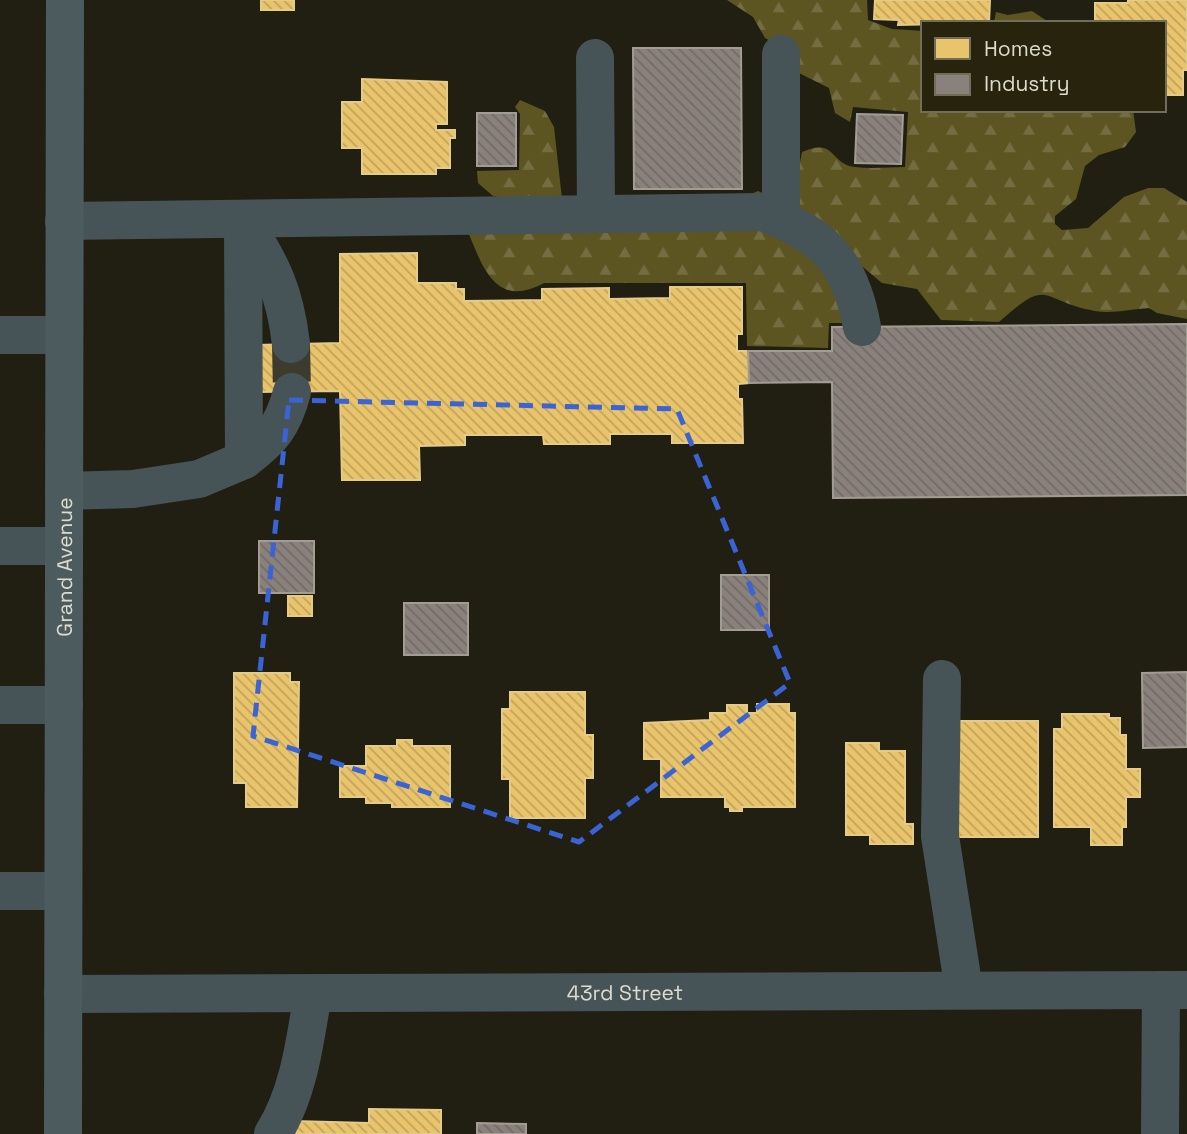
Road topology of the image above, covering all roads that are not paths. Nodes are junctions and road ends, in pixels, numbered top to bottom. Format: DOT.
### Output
graph roads {
  1 [pos="65,0"];
  2 [pos="781,54"];
  3 [pos="595,58"];
  4 [pos="596,214"];
  5 [pos="781,219"];
  6 [pos="64,221"];
  7 [pos="243,221"];
  8 [pos="862,327"];
  9 [pos="0,335"];
  10 [pos="64,335"];
  11 [pos="291,344"];
  12 [pos="292,391"];
  13 [pos="244,460"];
  14 [pos="64,491"];
  15 [pos="0,545"];
  16 [pos="64,545"];
  17 [pos="942,679"];
  18 [pos="0,705"];
  19 [pos="64,705"];
  20 [pos="0,891"];
  21 [pos="63,891"];
  22 [pos="964,990"];
  23 [pos="1174,990"];
  24 [pos="313,993"];
  25 [pos="63,994"];
  26 [pos="63,1134"];
  27 [pos="273,1134"];
  28 [pos="1160,1134"];
  1 -- 6 [label="main road, Grand Avenue"];
  2 -- 5 [label="street"];
  3 -- 4 [label="street"];
  4 -- 5 [label="street"];
  4 -- 7 [label="street"];
  5 -- 8 [label="street"];
  6 -- 7 [label="street"];
  6 -- 10 [label="main road, Grand Avenue"];
  7 -- 11 [label="street"];
  7 -- 13 [label="street"];
  9 -- 10 [label="street"];
  10 -- 14 [label="main road, Grand Avenue"];
  12 -- 13 [label="street"];
  13 -- 14 [label="street"];
  14 -- 16 [label="main road, Grand Avenue"];
  15 -- 16 [label="street"];
  16 -- 19 [label="main road, Grand Avenue"];
  17 -- 22 [label="street"];
  18 -- 19 [label="street"];
  19 -- 21 [label="main road, Grand Avenue"];
  20 -- 21 [label="street"];
  21 -- 25 [label="main road, Grand Avenue"];
  22 -- 23 [label="street, 43rd Street"];
  22 -- 24 [label="street, 43rd Street"];
  23 -- 28 [label="street"];
  24 -- 25 [label="street, 43rd Street"];
  24 -- 27 [label="street"];
  25 -- 26 [label="main road, Grand Avenue"];
}
